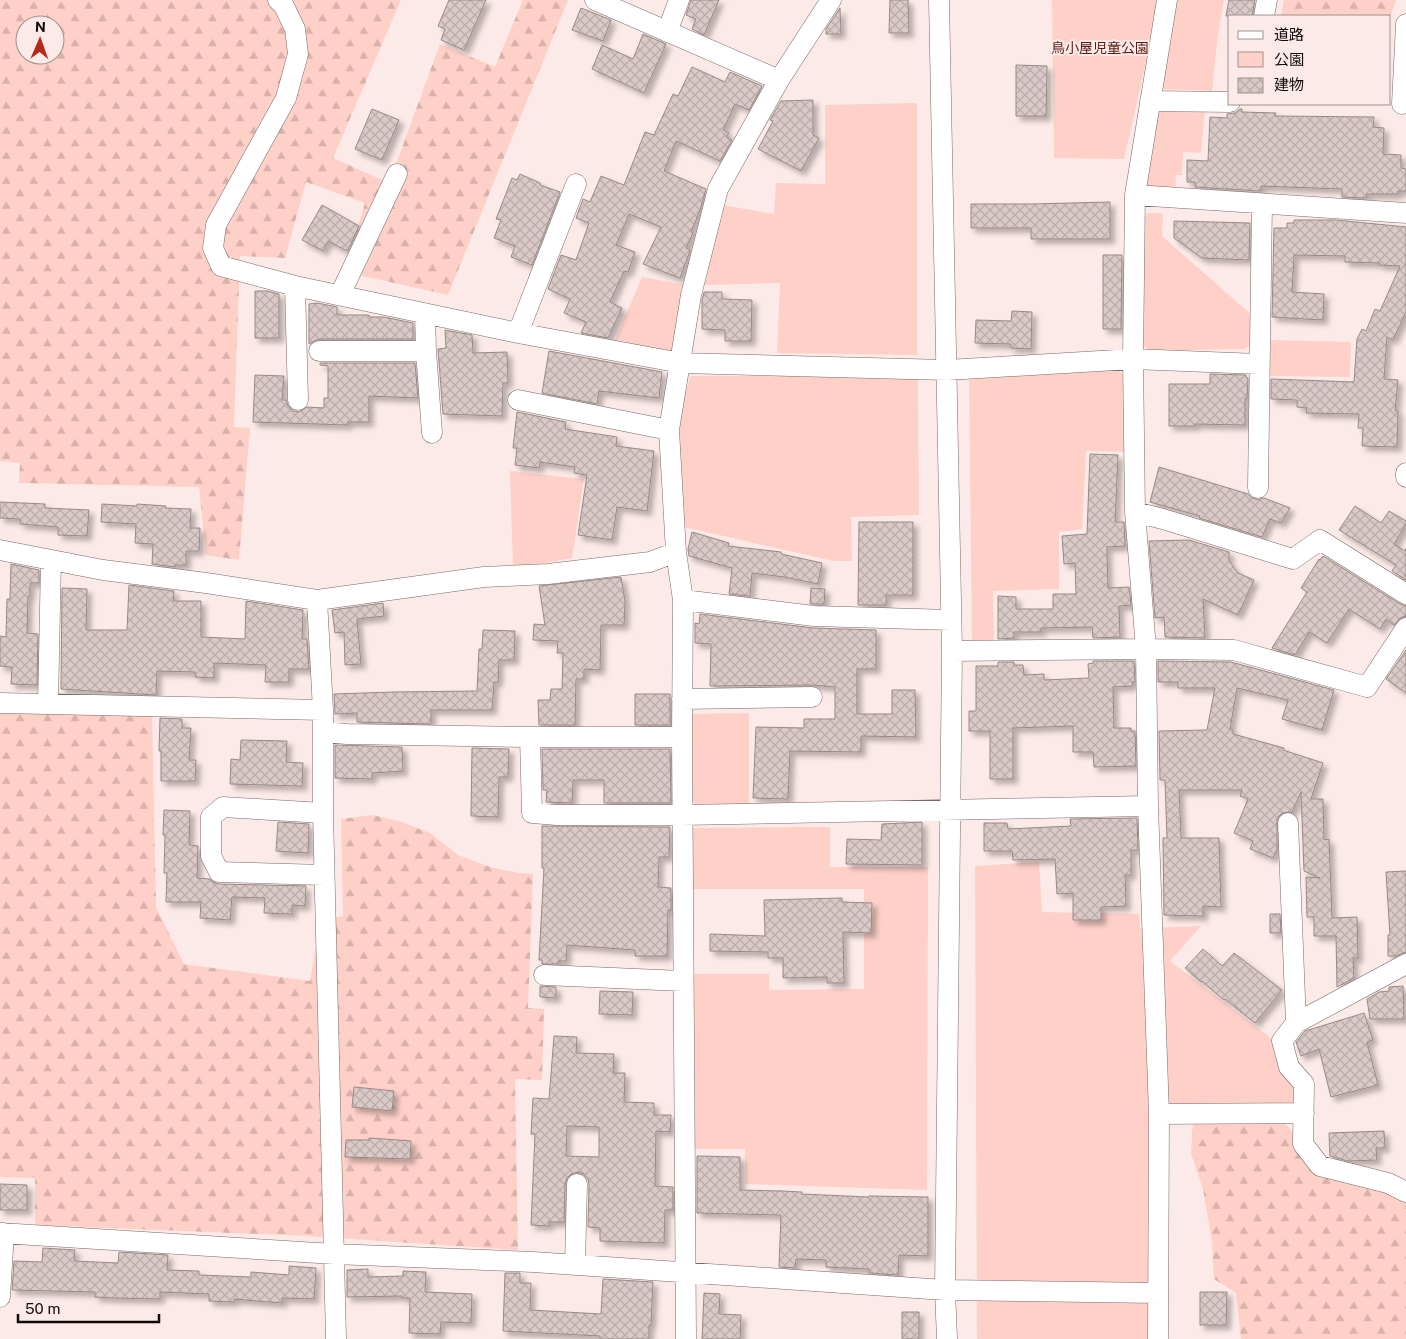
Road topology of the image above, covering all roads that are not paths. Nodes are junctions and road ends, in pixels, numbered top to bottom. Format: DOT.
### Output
graph roads {
  1 [pos="278,0"];
  2 [pos="595,0"];
  3 [pos="680,0"];
  4 [pos="831,0"];
  5 [pos="939,0"];
  6 [pos="1167,0"];
  7 [pos="1268,0"];
  8 [pos="1264,15"];
  9 [pos="1406,24"];
  10 [pos="668,32"];
  11 [pos="779,80"];
  12 [pos="1150,100"];
  13 [pos="1228,102"];
  14 [pos="1397,104"];
  15 [pos="397,174"];
  16 [pos="576,184"];
  17 [pos="1135,194"];
  18 [pos="1262,204"];
  19 [pos="1406,213"];
  20 [pos="295,286"];
  21 [pos="340,296"];
  22 [pos="425,314"];
  23 [pos="518,333"];
  24 [pos="319,351"];
  25 [pos="426,351"];
  26 [pos="1133,359"];
  27 [pos="681,363"];
  28 [pos="1259,364"];
  29 [pos="947,370"];
  30 [pos="298,400"];
  31 [pos="518,400"];
  32 [pos="669,430"];
  33 [pos="432,433"];
  34 [pos="1258,488"];
  35 [pos="1135,512"];
  36 [pos="0,550"];
  37 [pos="676,552"];
  38 [pos="51,560"];
  39 [pos="1406,594"];
  40 [pos="317,600"];
  41 [pos="683,600"];
  42 [pos="951,620"];
  43 [pos="1406,628"];
  44 [pos="1146,649"];
  45 [pos="952,651"];
  46 [pos="812,697"];
  47 [pos="682,698"];
  48 [pos="0,703"];
  49 [pos="48,704"];
  50 [pos="323,710"];
  51 [pos="323,732"];
  52 [pos="530,737"];
  53 [pos="682,737"];
  54 [pos="1148,806"];
  55 [pos="950,810"];
  56 [pos="323,813"];
  57 [pos="682,815"];
  58 [pos="1288,823"];
  59 [pos="324,875"];
  60 [pos="1406,964"];
  61 [pos="544,975"];
  62 [pos="683,981"];
  63 [pos="1296,1023"];
  64 [pos="1304,1113"];
  65 [pos="1159,1114"];
  66 [pos="577,1184"];
  67 [pos="1406,1192"];
  68 [pos="2,1233"];
  69 [pos="334,1254"];
  70 [pos="575,1265"];
  71 [pos="685,1273"];
  72 [pos="945,1290"];
  73 [pos="1158,1294"];
  74 [pos="0,1296"];
  75 [pos="336,1339"];
  76 [pos="686,1339"];
  77 [pos="947,1339"];
  78 [pos="1158,1339"];
  1 -- 20 [label="street"];
  2 -- 10 [label="street"];
  3 -- 10 [label="street"];
  4 -- 11 [label="street"];
  5 -- 29 [label="street"];
  6 -- 12 [label="street"];
  7 -- 8 [label="street"];
  9 -- 14 [label="street"];
  10 -- 11 [label="street"];
  11 -- 27 [label="street"];
  12 -- 13 [label="street"];
  12 -- 17 [label="street"];
  15 -- 21 [label="street"];
  16 -- 23 [label="street"];
  17 -- 18 [label="street"];
  17 -- 26 [label="street"];
  18 -- 19 [label="street"];
  18 -- 28 [label="street"];
  20 -- 21 [label="street"];
  20 -- 30 [label="street"];
  21 -- 22 [label="street"];
  22 -- 23 [label="street"];
  22 -- 25 [label="street"];
  23 -- 27 [label="street"];
  24 -- 25 [label="street"];
  25 -- 33 [label="street"];
  26 -- 28 [label="street"];
  26 -- 29 [label="street"];
  26 -- 35 [label="street"];
  27 -- 29 [label="street"];
  27 -- 32 [label="street"];
  28 -- 34 [label="street"];
  29 -- 42 [label="street"];
  31 -- 32 [label="street"];
  32 -- 37 [label="street"];
  35 -- 39 [label="street"];
  35 -- 44 [label="street"];
  36 -- 38 [label="street"];
  37 -- 40 [label="street"];
  37 -- 41 [label="street"];
  38 -- 40 [label="street"];
  38 -- 49 [label="street"];
  40 -- 50 [label="street"];
  41 -- 42 [label="street"];
  41 -- 47 [label="street"];
  42 -- 45 [label="street"];
  43 -- 44 [label="street"];
  44 -- 45 [label="street"];
  44 -- 54 [label="street"];
  45 -- 55 [label="street"];
  46 -- 47 [label="street"];
  47 -- 53 [label="street"];
  48 -- 49 [label="street"];
  49 -- 50 [label="street"];
  50 -- 51 [label="street"];
  51 -- 52 [label="street"];
  51 -- 56 [label="street"];
  52 -- 53 [label="street"];
  52 -- 57 [label="street"];
  53 -- 57 [label="street"];
  54 -- 55 [label="street"];
  54 -- 65 [label="street"];
  55 -- 57 [label="street"];
  55 -- 72 [label="street"];
  56 -- 59 [label="street"];
  56 -- 59 [label="street"];
  57 -- 62 [label="street"];
  58 -- 63 [label="street"];
  59 -- 69 [label="street"];
  60 -- 63 [label="street"];
  61 -- 62 [label="street"];
  62 -- 71 [label="street"];
  63 -- 64 [label="street"];
  64 -- 65 [label="street"];
  64 -- 67 [label="street"];
  65 -- 73 [label="street"];
  66 -- 70 [label="street"];
  68 -- 69 [label="street"];
  68 -- 74 [label="street"];
  69 -- 70 [label="street"];
  69 -- 75 [label="street"];
  70 -- 71 [label="street"];
  71 -- 72 [label="street"];
  71 -- 76 [label="street"];
  72 -- 73 [label="street"];
  72 -- 77 [label="street"];
  73 -- 78 [label="street"];
}
